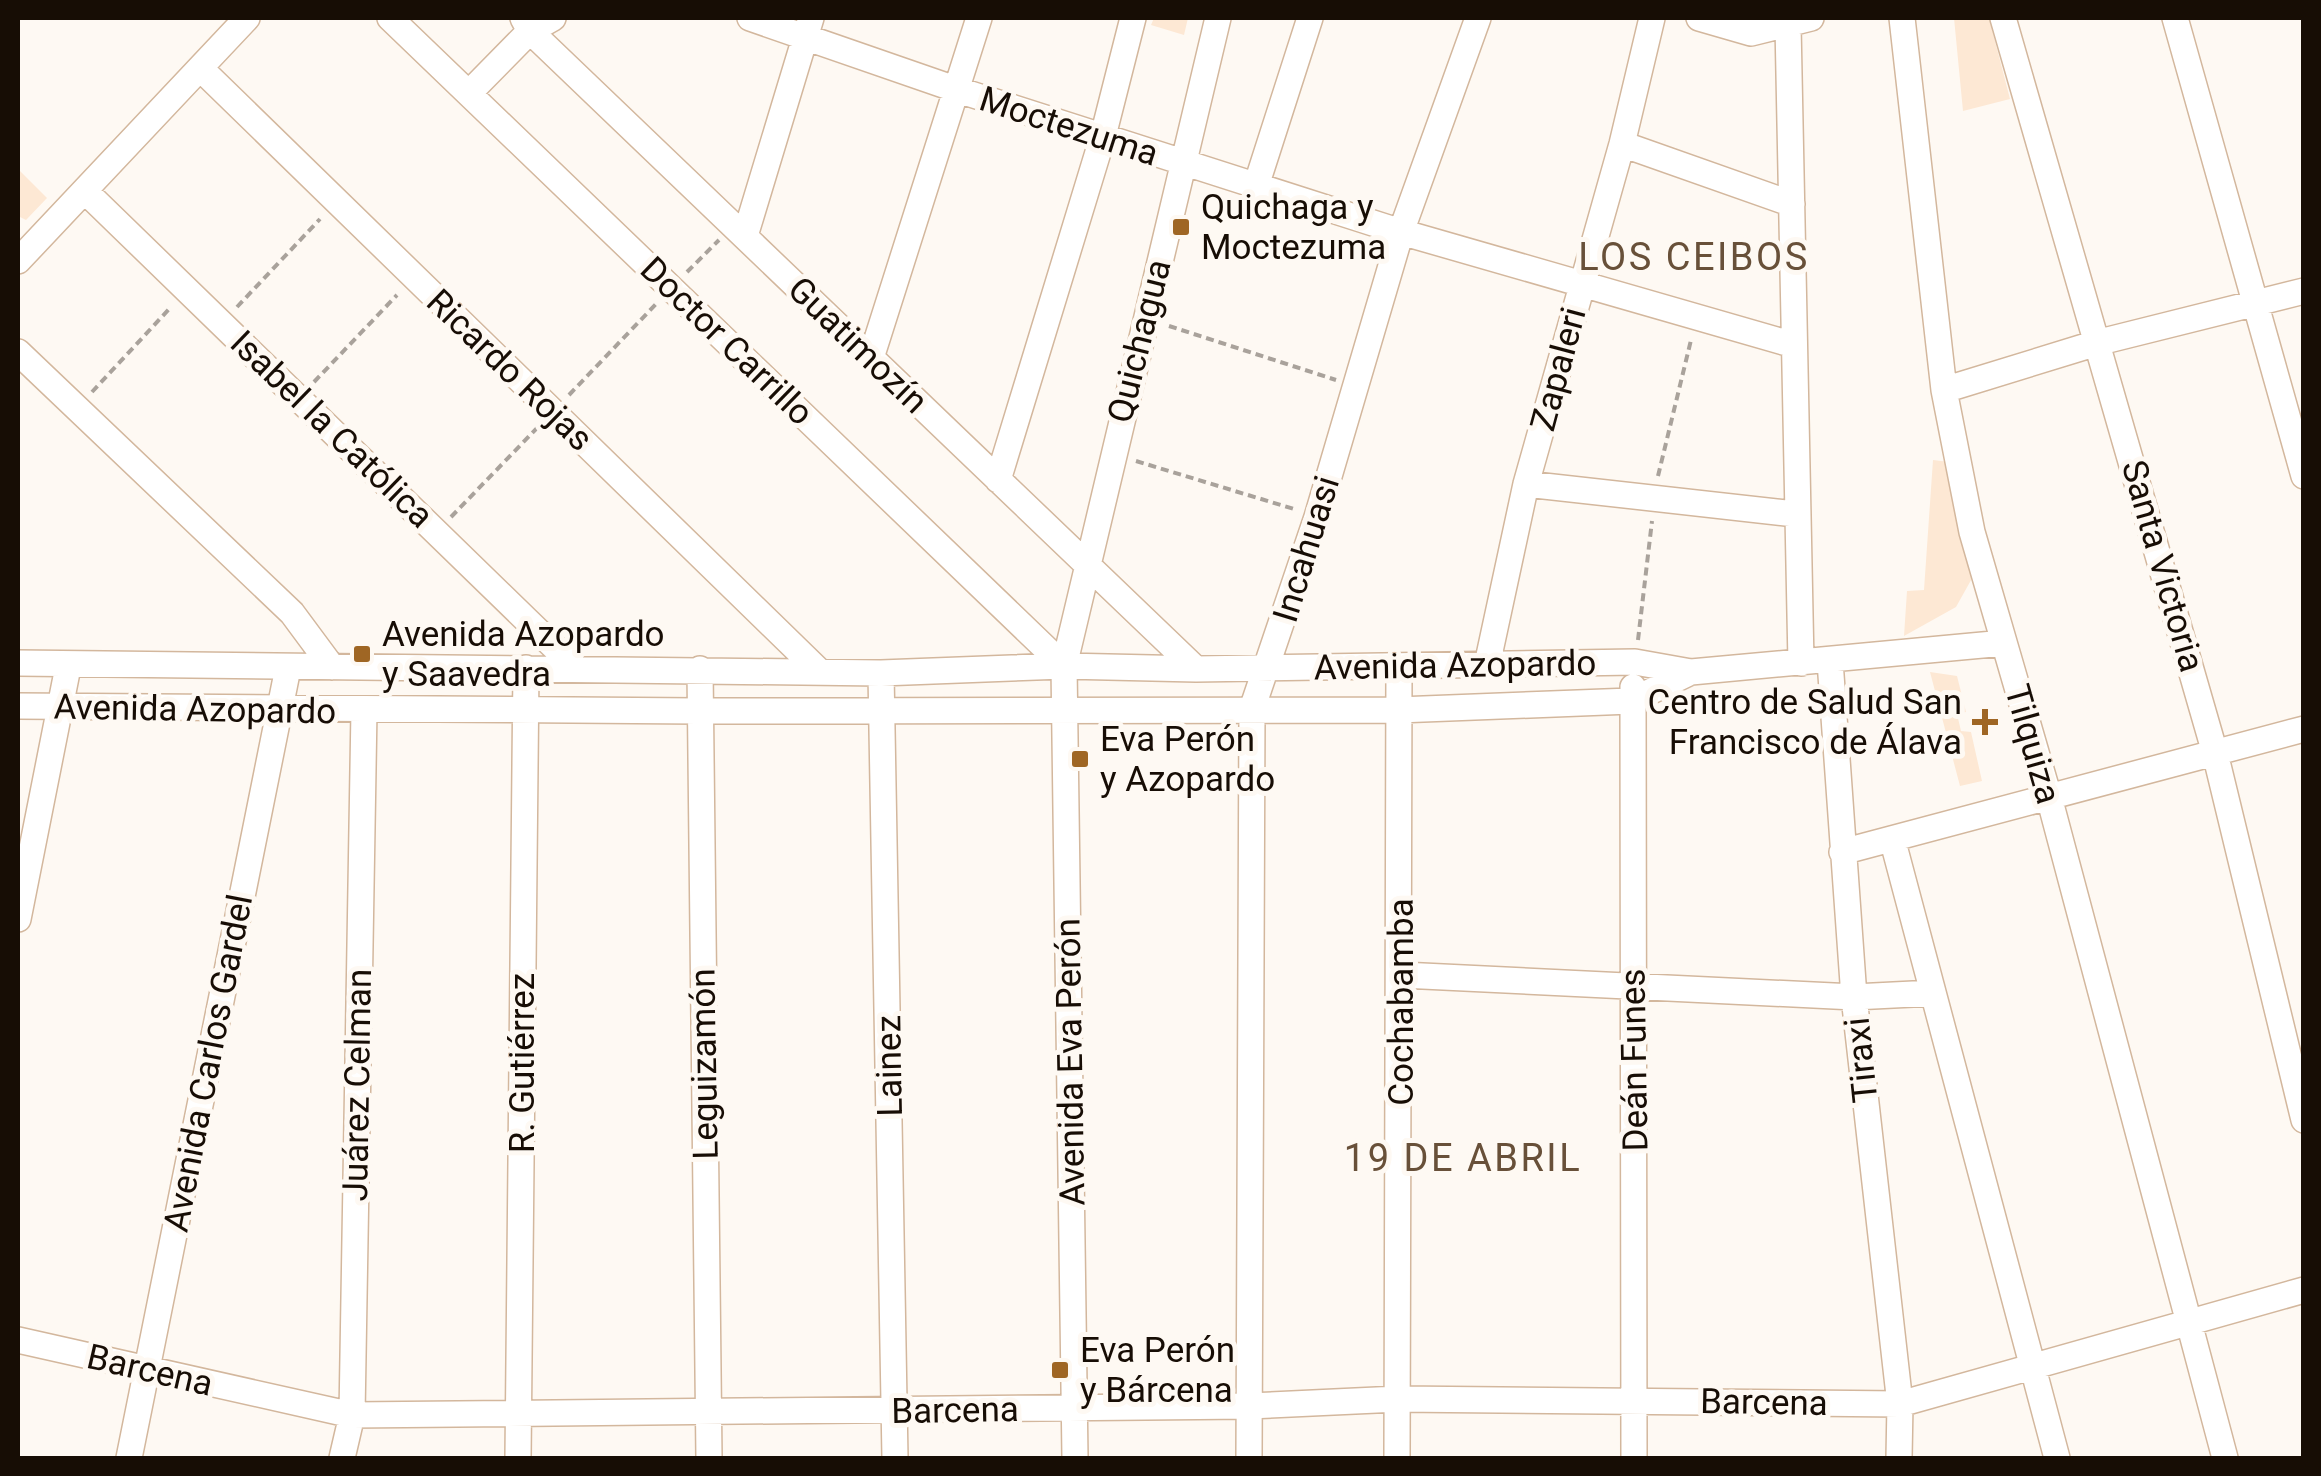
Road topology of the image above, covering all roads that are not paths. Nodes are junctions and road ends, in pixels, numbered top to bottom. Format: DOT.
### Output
graph roads {
  1 [pos="247,18"];
  2 [pos="390,18"];
  3 [pos="553,18"];
  4 [pos="750,18"];
  5 [pos="980,18"];
  6 [pos="1134,18"];
  7 [pos="1218,18"];
  8 [pos="1310,18"];
  9 [pos="1478,18"];
  10 [pos="1652,18"];
  11 [pos="1699,18"];
  12 [pos="1902,18"];
  13 [pos="2003,18"];
  14 [pos="2175,18"];
  15 [pos="1799,21"];
  16 [pos="527,24"];
  17 [pos="808,27"];
  18 [pos="200,68"];
  19 [pos="958,90"];
  20 [pos="469,92"];
  21 [pos="1103,136"];
  22 [pos="1622,144"];
  23 [pos="1182,163"];
  24 [pos="1256,186"];
  25 [pos="84,191"];
  26 [pos="1792,204"];
  27 [pos="738,231"];
  28 [pos="1401,232"];
  29 [pos="18,262"];
  30 [pos="1582,283"];
  31 [pos="2304,291"];
  32 [pos="2256,302"];
  33 [pos="2100,342"];
  34 [pos="1794,345"];
  35 [pos="18,352"];
  36 [pos="871,358"];
  37 [pos="1944,390"];
  38 [pos="2304,476"];
  39 [pos="998,480"];
  40 [pos="1526,484"];
  41 [pos="1795,514"];
  42 [pos="1086,564"];
  43 [pos="2004,643"];
  44 [pos="1830,661"];
  45 [pos="1635,662"];
  46 [pos="18,663"];
  47 [pos="1800,663"];
  48 [pos="1488,664"];
  49 [pos="1064,666"];
  50 [pos="1400,666"];
  51 [pos="68,667"];
  52 [pos="332,667"];
  53 [pos="288,668"];
  54 [pos="526,668"];
  55 [pos="1269,668"];
  56 [pos="577,669"];
  57 [pos="700,669"];
  58 [pos="1196,670"];
  59 [pos="820,672"];
  60 [pos="1691,672"];
  61 [pos="881,673"];
  62 [pos="1631,701"];
  63 [pos="18,706"];
  64 [pos="279,708"];
  65 [pos="61,709"];
  66 [pos="1167,709"];
  67 [pos="1252,709"];
  68 [pos="364,710"];
  69 [pos="1064,710"];
  70 [pos="1398,710"];
  71 [pos="525,711"];
  72 [pos="698,712"];
  73 [pos="881,712"];
  74 [pos="2304,729"];
  75 [pos="2215,753"];
  76 [pos="2050,798"];
  77 [pos="1893,842"];
  78 [pos="1842,852"];
  79 [pos="18,919"];
  80 [pos="1402,975"];
  81 [pos="1632,985"];
  82 [pos="1934,993"];
  83 [pos="1854,997"];
  84 [pos="2304,1120"];
  85 [pos="2304,1290"];
  86 [pos="2187,1323"];
  87 [pos="18,1340"];
  88 [pos="2032,1367"];
  89 [pos="147,1369"];
  90 [pos="1398,1399"];
  91 [pos="1633,1401"];
  92 [pos="1900,1404"];
  93 [pos="1250,1406"];
  94 [pos="1075,1408"];
  95 [pos="896,1411"];
  96 [pos="709,1413"];
  97 [pos="352,1414"];
  98 [pos="520,1416"];
  99 [pos="129,1458"];
  100 [pos="342,1458"];
  101 [pos="518,1458"];
  102 [pos="709,1458"];
  103 [pos="896,1458"];
  104 [pos="1075,1458"];
  105 [pos="1250,1458"];
  106 [pos="1398,1458"];
  107 [pos="1634,1458"];
  108 [pos="1899,1458"];
  109 [pos="2057,1458"];
  110 [pos="2224,1458"];
  1 -- 18 [label="street"];
  2 -- 20 [label="street, Doctor Carrillo"];
  3 -- 16 [label="street"];
  4 -- 17 [label="street, Moctezuma"];
  5 -- 19 [label="street"];
  6 -- 21 [label="street"];
  7 -- 23 [label="street, Quichagua"];
  8 -- 24 [label="street"];
  9 -- 28 [label="street, Incahuasi"];
  10 -- 22 [label="street, Zapaleri"];
  11 -- 15 [label="street"];
  12 -- 37 [label="street, Tilquiza"];
  13 -- 33 [label="street, Santa Victoria"];
  14 -- 32 [label="street"];
  15 -- 26 [label="street"];
  16 -- 20 [label="street"];
  16 -- 27 [label="street, Guatimozín"];
  17 -- 19 [label="street, Moctezuma"];
  17 -- 27 [label="street"];
  18 -- 25 [label="street"];
  18 -- 59 [label="street, Ricardo Rojas"];
  19 -- 21 [label="street, Moctezuma"];
  19 -- 36 [label="street"];
  20 -- 49 [label="street, Doctor Carrillo"];
  21 -- 23 [label="street, Moctezuma"];
  21 -- 39 [label="street"];
  22 -- 26 [label="street"];
  22 -- 30 [label="street, Zapaleri"];
  23 -- 24 [label="street, Moctezuma"];
  23 -- 42 [label="street, Quichagua"];
  24 -- 28 [label="street, Moctezuma"];
  25 -- 29 [label="street"];
  25 -- 56 [label="street, Isabel la Católica"];
  26 -- 34 [label="street"];
  27 -- 36 [label="street, Guatimozín"];
  28 -- 30 [label="street, Moctezuma"];
  28 -- 55 [label="street, Incahuasi"];
  30 -- 34 [label="street, Moctezuma"];
  30 -- 40 [label="street, Zapaleri"];
  31 -- 32 [label="street"];
  32 -- 33 [label="street"];
  32 -- 38 [label="street"];
  33 -- 37 [label="street"];
  33 -- 75 [label="street, Santa Victoria"];
  34 -- 41 [label="street"];
  35 -- 52 [label="street"];
  36 -- 39 [label="street, Guatimozín"];
  37 -- 43 [label="street, Tilquiza"];
  39 -- 42 [label="street, Guatimozín"];
  40 -- 41 [label="street"];
  40 -- 48 [label="street, Zapaleri"];
  41 -- 47 [label="street"];
  42 -- 49 [label="street, Quichagua"];
  42 -- 58 [label="street, Guatimozín"];
  43 -- 44 [label="street"];
  43 -- 76 [label="street, Tilquiza"];
  44 -- 47 [label="street"];
  44 -- 78 [label="street, Tiraxi"];
  45 -- 48 [label="street, Avenida Azopardo"];
  45 -- 60 [label="street, Avenida Azopardo"];
  45 -- 62 [label="street, Deán Funes"];
  46 -- 51 [label="street, Avenida Azopardo"];
  47 -- 60 [label="street"];
  48 -- 50 [label="street, Avenida Azopardo"];
  49 -- 58 [label="street, Avenida Azopardo"];
  49 -- 61 [label="street, Avenida Azopardo"];
  49 -- 69 [label="street, Avenida Eva Perón"];
  50 -- 55 [label="street, Avenida Azopardo"];
  50 -- 70 [label="street, Cochabamba"];
  51 -- 53 [label="street, Avenida Azopardo"];
  51 -- 65 [label="street"];
  52 -- 53 [label="street, Avenida Azopardo"];
  52 -- 54 [label="street, Avenida Azopardo"];
  53 -- 64 [label="street, Avenida Carlos Gardel"];
  54 -- 56 [label="street, Avenida Azopardo"];
  54 -- 71 [label="street, R. Gutiérrez"];
  55 -- 58 [label="street, Avenida Azopardo"];
  55 -- 67 [label="street, Incahuasi"];
  56 -- 57 [label="street, Avenida Azopardo"];
  57 -- 59 [label="street, Avenida Azopardo"];
  57 -- 72 [label="street, Leguizamón"];
  58 -- 66 [label="street"];
  59 -- 61 [label="street, Avenida Azopardo"];
  60 -- 62 [label="street, Avenida Azopardo"];
  61 -- 73 [label="street, Lainez"];
  62 -- 70 [label="street, Avenida Azopardo"];
  62 -- 81 [label="street, Deán Funes"];
  63 -- 65 [label="street, Avenida Azopardo"];
  64 -- 65 [label="street, Avenida Azopardo"];
  64 -- 68 [label="street, Avenida Azopardo"];
  64 -- 89 [label="street, Avenida Carlos Gardel"];
  65 -- 79 [label="street"];
  66 -- 67 [label="street, Avenida Azopardo"];
  66 -- 69 [label="street, Avenida Azopardo"];
  67 -- 70 [label="street, Avenida Azopardo"];
  67 -- 93 [label="street, Incahuasi"];
  68 -- 71 [label="street, Avenida Azopardo"];
  68 -- 97 [label="street, Juárez Celman"];
  69 -- 73 [label="street, Avenida Azopardo"];
  69 -- 94 [label="street, Avenida Eva Perón"];
  70 -- 80 [label="street, Cochabamba"];
  71 -- 72 [label="street, Avenida Azopardo"];
  71 -- 98 [label="street, R. Gutiérrez"];
  72 -- 73 [label="street, Avenida Azopardo"];
  72 -- 96 [label="street, Leguizamón"];
  73 -- 95 [label="street, Lainez"];
  74 -- 75 [label="street"];
  75 -- 76 [label="street"];
  75 -- 84 [label="street, Santa Victoria"];
  76 -- 77 [label="street"];
  76 -- 86 [label="street, Tilquiza"];
  77 -- 78 [label="street"];
  77 -- 82 [label="street"];
  78 -- 83 [label="street, Tiraxi"];
  80 -- 81 [label="street"];
  80 -- 90 [label="street, Cochabamba"];
  81 -- 83 [label="street"];
  81 -- 91 [label="street, Deán Funes"];
  82 -- 83 [label="street"];
  82 -- 88 [label="street"];
  83 -- 92 [label="street, Tiraxi"];
  85 -- 86 [label="street, Barcena"];
  86 -- 88 [label="street, Barcena"];
  86 -- 110 [label="street, Tilquiza"];
  87 -- 89 [label="street, Barcena"];
  88 -- 92 [label="street, Barcena"];
  88 -- 109 [label="street"];
  89 -- 97 [label="street, Barcena"];
  89 -- 99 [label="street, Avenida Carlos Gardel"];
  90 -- 91 [label="street, Barcena"];
  90 -- 93 [label="street, Barcena"];
  90 -- 106 [label="street, Cochabamba"];
  91 -- 92 [label="street, Barcena"];
  91 -- 107 [label="street, Deán Funes"];
  92 -- 108 [label="street, Tiraxi"];
  93 -- 94 [label="street, Barcena"];
  93 -- 105 [label="street, Incahuasi"];
  94 -- 95 [label="street, Barcena"];
  94 -- 104 [label="street, Avenida Eva Perón"];
  95 -- 96 [label="street, Barcena"];
  95 -- 103 [label="street, Lainez"];
  96 -- 98 [label="street, Barcena"];
  96 -- 102 [label="street, Leguizamón"];
  97 -- 98 [label="street, Barcena"];
  97 -- 100 [label="street, Juárez Celman"];
  98 -- 101 [label="street, R. Gutiérrez"];
}
